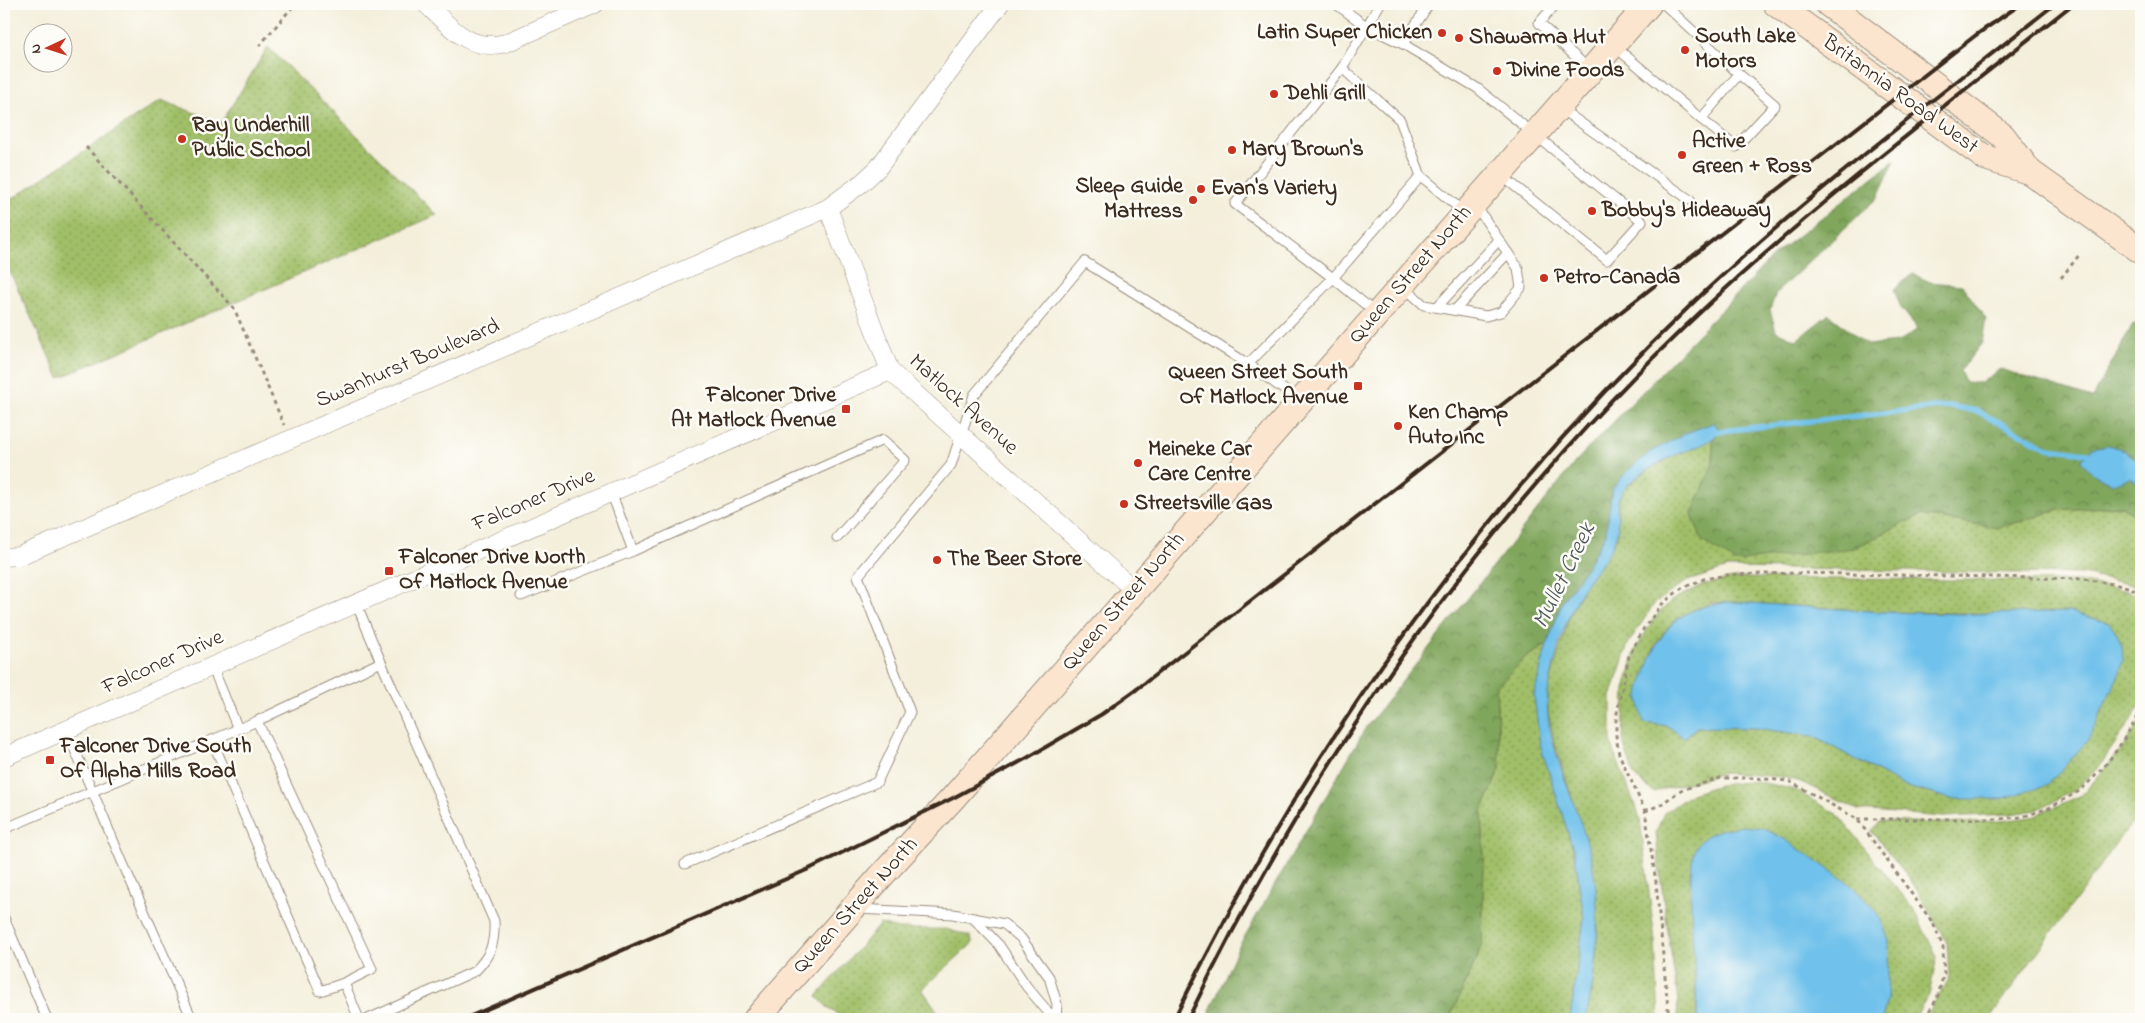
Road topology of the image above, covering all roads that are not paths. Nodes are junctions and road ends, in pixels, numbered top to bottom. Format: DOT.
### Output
graph roads {
  1 [pos="426,4"];
  2 [pos="595,4"];
  3 [pos="1000,4"];
  4 [pos="1336,4"];
  5 [pos="1380,4"];
  6 [pos="1429,4"];
  7 [pos="1649,4"];
  8 [pos="1664,4"];
  9 [pos="1776,4"];
  10 [pos="1828,4"];
  11 [pos="1552,5"];
  12 [pos="1366,26"];
  13 [pos="1403,44"];
  14 [pos="1613,45"];
  15 [pos="1342,68"];
  16 [pos="1591,70"];
  17 [pos="1739,74"];
  18 [pos="1558,107"];
  19 [pos="1701,119"];
  20 [pos="1534,134"];
  21 [pos="2030,172"];
  22 [pos="1499,174"];
  23 [pos="1422,176"];
  24 [pos="1690,200"];
  25 [pos="828,208"];
  26 [pos="1470,208"];
  27 [pos="1499,240"];
  28 [pos="2141,251"];
  29 [pos="1508,253"];
  30 [pos="1333,278"];
  31 [pos="1402,286"];
  32 [pos="1438,307"];
  33 [pos="1455,310"];
  34 [pos="1377,314"];
  35 [pos="1248,364"];
  36 [pos="890,370"];
  37 [pos="1301,401"];
  38 [pos="961,434"];
  39 [pos="611,492"];
  40 [pos="837,538"];
  41 [pos="633,551"];
  42 [pos="4,557"];
  43 [pos="1134,590"];
  44 [pos="521,596"];
  45 [pos="356,603"];
  46 [pos="381,662"];
  47 [pos="212,666"];
  48 [pos="257,721"];
  49 [pos="66,729"];
  50 [pos="238,729"];
  51 [pos="212,740"];
  52 [pos="4,757"];
  53 [pos="92,791"];
  54 [pos="4,829"];
  55 [pos="684,864"];
  56 [pos="852,909"];
  57 [pos="4,918"];
  58 [pos="974,918"];
  59 [pos="344,983"];
  60 [pos="47,1019"];
  61 [pos="192,1019"];
  62 [pos="359,1019"];
  63 [pos="368,1019"];
  64 [pos="756,1019"];
  65 [pos="1055,1019"];
  1 -- 2 [label="street"];
  3 -- 25 [label="street, Swanhurst Boulevard"];
  4 -- 12 [label="lane"];
  5 -- 12 [label="lane"];
  6 -- 13 [label="lane"];
  7 -- 14 [label="main road, Queen Street North"];
  8 -- 17 [label="lane"];
  9 -- 21 [label="main road, Britannia Road West"];
  10 -- 21 [label="main road, Britannia Road West"];
  11 -- 16 [label="lane"];
  12 -- 13 [label="lane"];
  12 -- 15 [label="lane"];
  13 -- 20 [label="lane"];
  14 -- 16 [label="main road, Queen Street North"];
  14 -- 19 [label="lane"];
  15 -- 23 [label="lane"];
  15 -- 30 [label="lane"];
  16 -- 18 [label="main road, Queen Street North"];
  17 -- 19 [label="lane"];
  17 -- 19 [label="lane"];
  18 -- 20 [label="main road, Queen Street North"];
  18 -- 24 [label="lane"];
  20 -- 22 [label="main road, Queen Street North"];
  20 -- 22 [label="lane"];
  21 -- 28 [label="main road, Britannia Road West"];
  22 -- 26 [label="main road, Queen Street North"];
  23 -- 26 [label="lane"];
  23 -- 30 [label="lane"];
  25 -- 36 [label="street, Matlock Avenue"];
  25 -- 42 [label="street, Swanhurst Boulevard"];
  26 -- 27 [label="lane"];
  26 -- 31 [label="main road, Queen Street North"];
  27 -- 29 [label="lane"];
  27 -- 32 [label="lane"];
  29 -- 33 [label="lane"];
  29 -- 33 [label="lane"];
  30 -- 34 [label="lane"];
  30 -- 35 [label="lane"];
  31 -- 32 [label="lane"];
  31 -- 34 [label="main road, Queen Street North"];
  32 -- 33 [label="lane"];
  34 -- 37 [label="main road, Queen Street North"];
  35 -- 37 [label="lane"];
  35 -- 38 [label="lane"];
  36 -- 38 [label="street, Matlock Avenue"];
  36 -- 39 [label="street, Falconer Drive"];
  37 -- 43 [label="main road, Queen Street North"];
  38 -- 43 [label="street, Matlock Avenue"];
  38 -- 55 [label="lane"];
  39 -- 41 [label="lane"];
  39 -- 45 [label="street, Falconer Drive"];
  40 -- 41 [label="lane"];
  41 -- 44 [label="lane"];
  43 -- 56 [label="main road, Queen Street North"];
  45 -- 46 [label="lane"];
  45 -- 47 [label="street, Falconer Drive"];
  46 -- 48 [label="lane"];
  46 -- 63 [label="lane"];
  47 -- 49 [label="street, Falconer Drive"];
  47 -- 50 [label="lane"];
  48 -- 50 [label="lane"];
  48 -- 59 [label="lane"];
  49 -- 52 [label="street, Falconer Drive"];
  49 -- 53 [label="lane"];
  50 -- 51 [label="lane"];
  51 -- 53 [label="lane"];
  51 -- 59 [label="lane"];
  53 -- 54 [label="lane"];
  53 -- 61 [label="lane"];
  56 -- 58 [label="lane"];
  56 -- 64 [label="main road, Queen Street North"];
  57 -- 60 [label="lane"];
  58 -- 65 [label="lane"];
  58 -- 65 [label="lane"];
  59 -- 62 [label="lane"];
}
